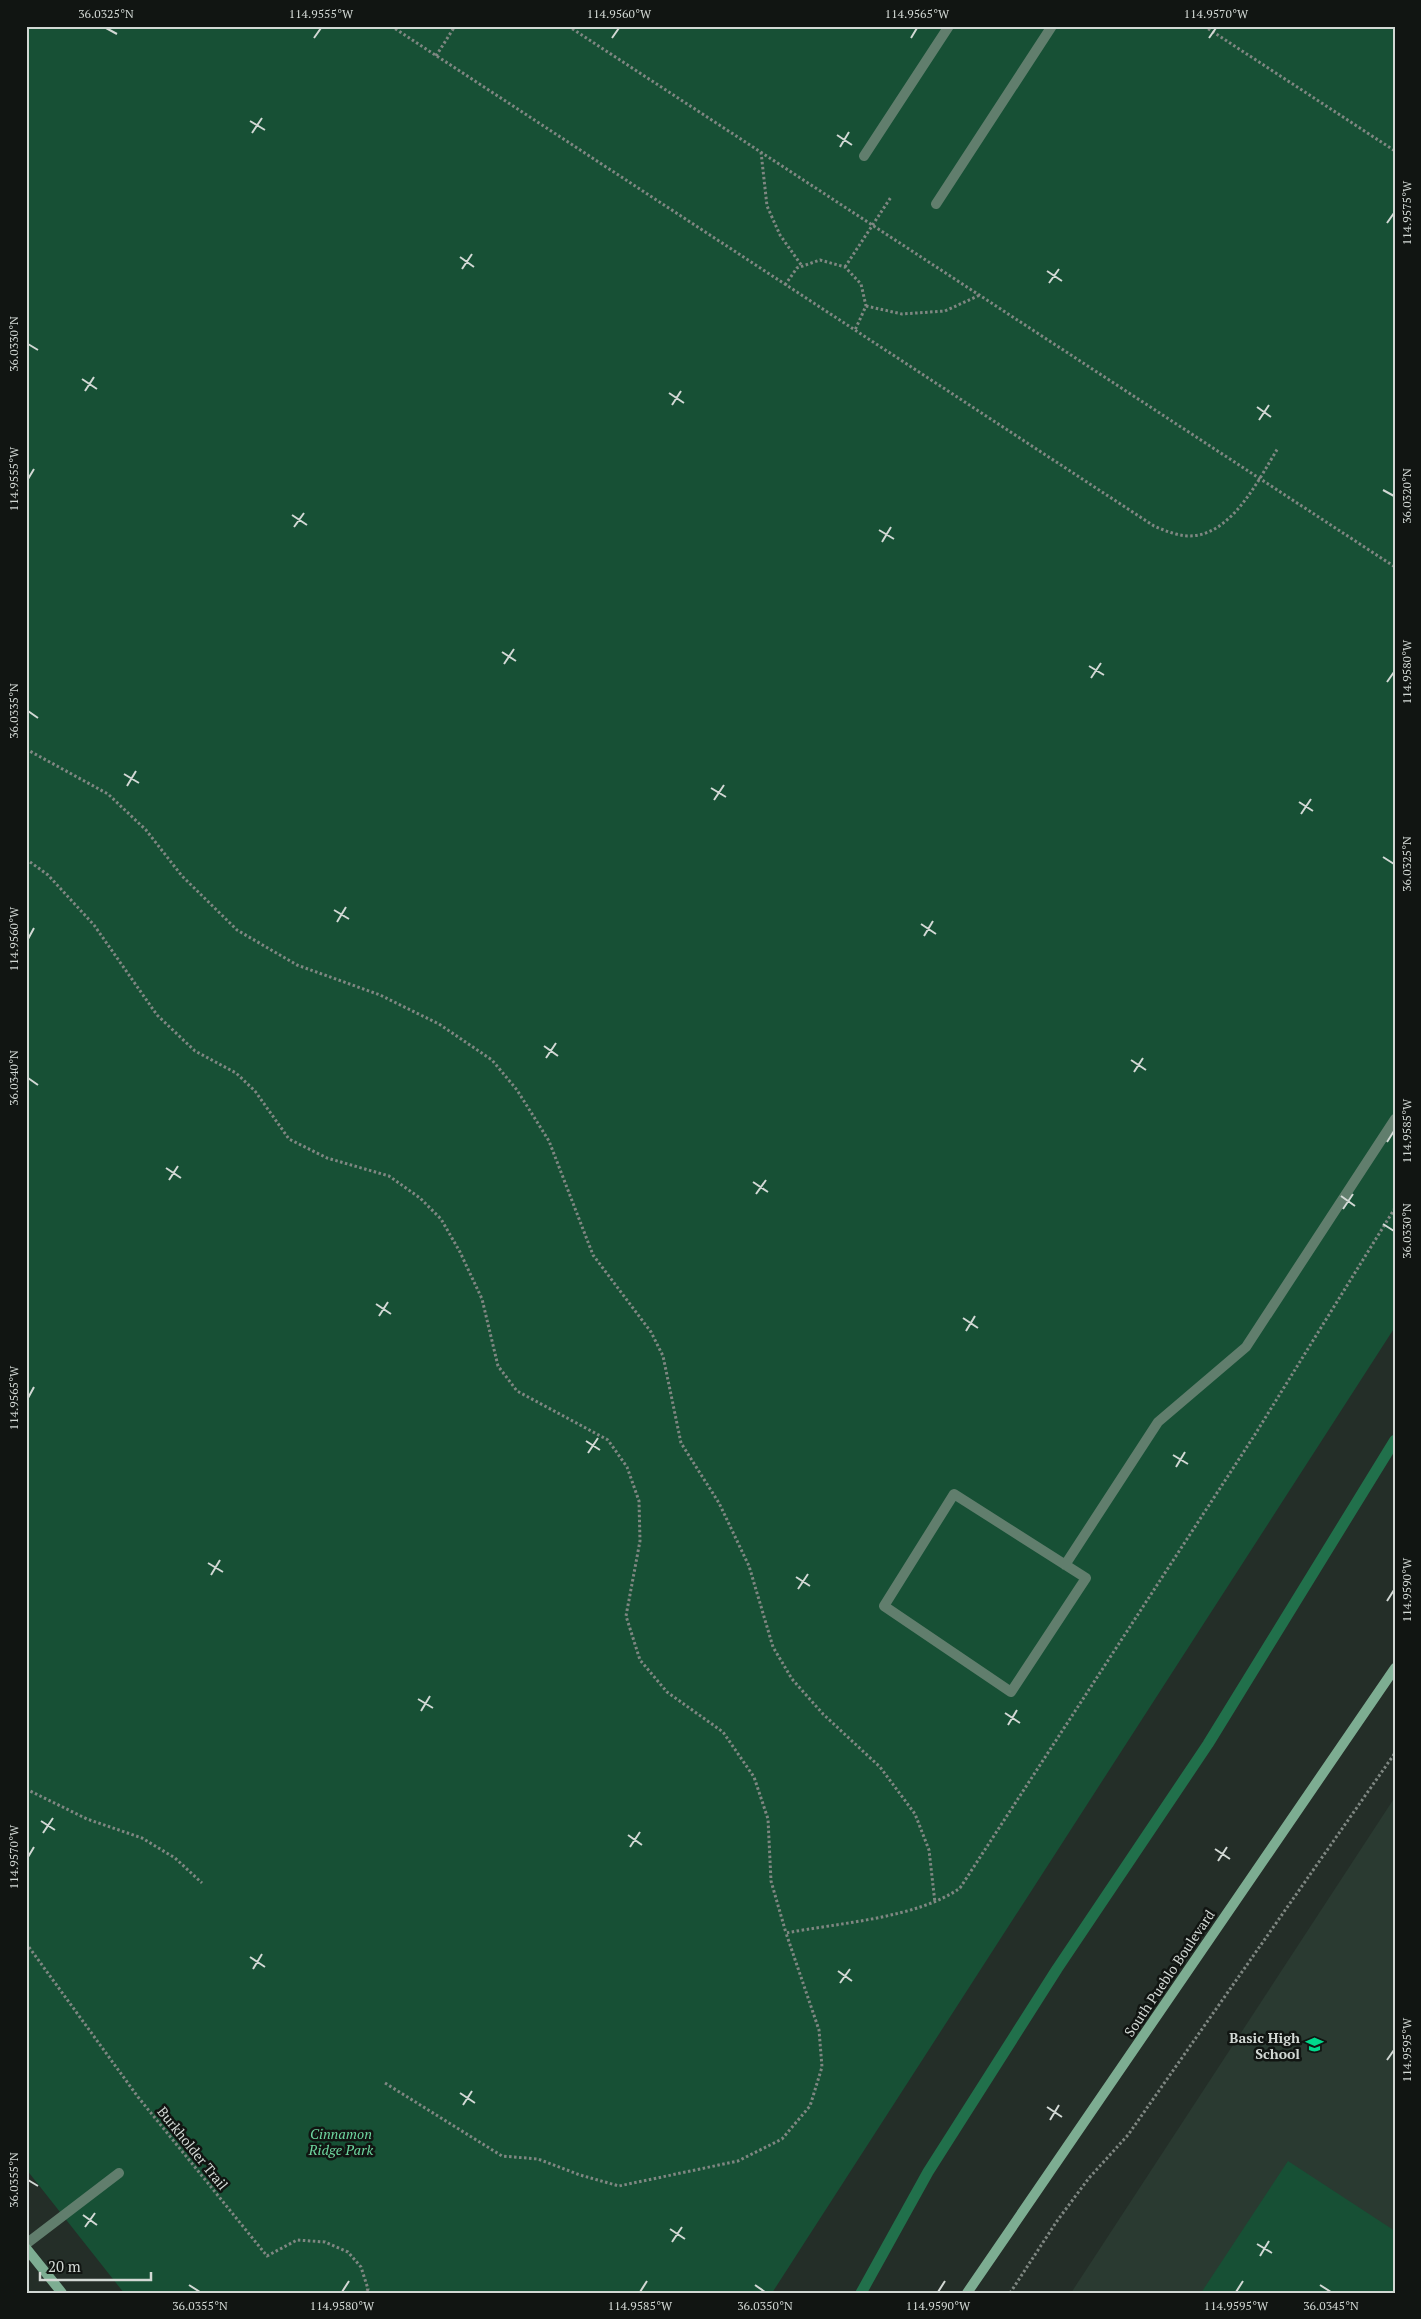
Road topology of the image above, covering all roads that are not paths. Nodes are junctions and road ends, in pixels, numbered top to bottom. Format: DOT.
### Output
graph roads {
  1 [pos="949,26"];
  2 [pos="1052,26"];
  3 [pos="864,156"];
  4 [pos="936,204"];
  5 [pos="1395,1119"];
  6 [pos="1066,1565"];
  7 [pos="1395,1668"];
  8 [pos="119,2173"];
  9 [pos="26,2244"];
  10 [pos="26,2248"];
  11 [pos="62,2293"];
  12 [pos="967,2293"];
  1 -- 3 [label="lane"];
  2 -- 4 [label="lane"];
  5 -- 6 [label="lane"];
  6 -- 6 [label="lane"];
  7 -- 12 [label="street, South Pueblo Boulevard"];
  8 -- 9 [label="lane"];
  10 -- 11 [label="street"];
}
